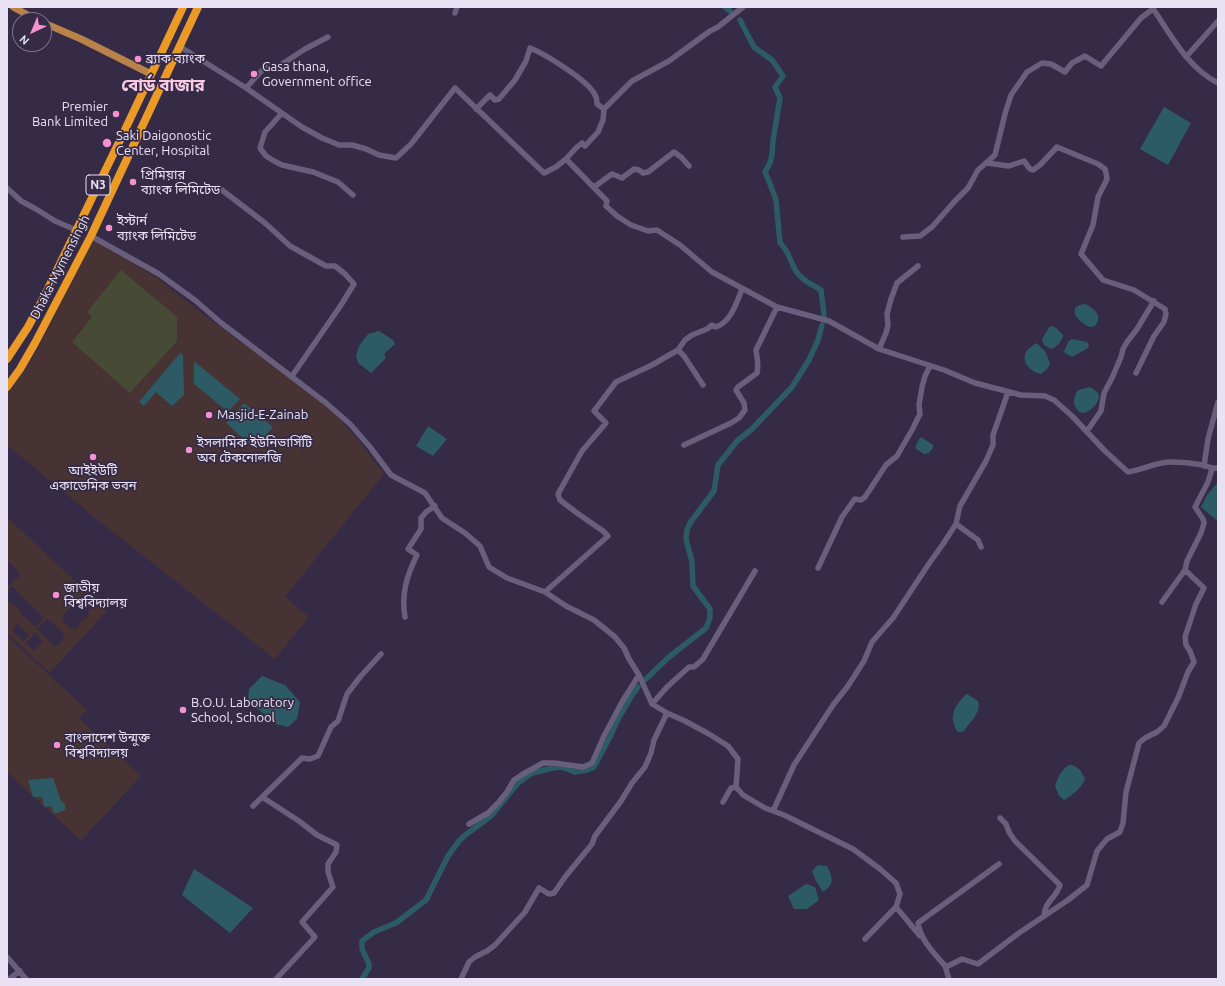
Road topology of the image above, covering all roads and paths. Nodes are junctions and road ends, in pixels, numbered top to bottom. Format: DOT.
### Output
graph roads {
  1 [pos="13,7"];
  2 [pos="183,7"];
  3 [pos="198,7"];
  4 [pos="457,7"];
  5 [pos="743,7"];
  6 [pos="1152,8"];
  7 [pos="23,12"];
  8 [pos="455,13"];
  9 [pos="1218,21"];
  10 [pos="52,27"];
  11 [pos="328,37"];
  12 [pos="179,46"];
  13 [pos="1186,58"];
  14 [pos="151,74"];
  15 [pos="1218,84"];
  16 [pos="246,88"];
  17 [pos="476,109"];
  18 [pos="604,109"];
  19 [pos="282,113"];
  20 [pos="566,159"];
  21 [pos="986,163"];
  22 [pos="689,166"];
  23 [pos="218,187"];
  24 [pos="594,187"];
  25 [pos="7,188"];
  26 [pos="353,195"];
  27 [pos="76,230"];
  28 [pos="91,236"];
  29 [pos="903,237"];
  30 [pos="918,266"];
  31 [pos="742,288"];
  32 [pos="1154,301"];
  33 [pos="777,307"];
  34 [pos="879,349"];
  35 [pos="678,350"];
  36 [pos="7,359"];
  37 [pos="930,366"];
  38 [pos="1136,372"];
  39 [pos="292,376"];
  40 [pos="703,385"];
  41 [pos="7,387"];
  42 [pos="1008,392"];
  43 [pos="1218,402"];
  44 [pos="1087,431"];
  45 [pos="684,445"];
  46 [pos="1204,466"];
  47 [pos="1215,468"];
  48 [pos="434,506"];
  49 [pos="956,524"];
  50 [pos="982,547"];
  51 [pos="818,568"];
  52 [pos="1185,570"];
  53 [pos="755,571"];
  54 [pos="545,592"];
  55 [pos="1162,602"];
  56 [pos="405,617"];
  57 [pos="381,654"];
  58 [pos="639,675"];
  59 [pos="652,704"];
  60 [pos="667,713"];
  61 [pos="736,787"];
  62 [pos="262,797"];
  63 [pos="723,802"];
  64 [pos="253,806"];
  65 [pos="773,811"];
  66 [pos="1000,818"];
  67 [pos="469,824"];
  68 [pos="999,864"];
  69 [pos="896,907"];
  70 [pos="1044,916"];
  71 [pos="865,939"];
  72 [pos="7,957"];
  73 [pos="20,971"];
  74 [pos="10,979"];
  75 [pos="26,979"];
  76 [pos="276,979"];
  77 [pos="461,979"];
  78 [pos="949,979"];
  1 -- 7 [label="main road"];
  2 -- 14 [label="highway, N3"];
  3 -- 12 [label="highway, N3"];
  4 -- 8 [label="street"];
  5 -- 18 [label="street"];
  6 -- 13 [label="street"];
  6 -- 21 [label="street"];
  9 -- 13 [label="street"];
  10 -- 14 [label="main road"];
  11 -- 16 [label="street"];
  12 -- 16 [label="street"];
  12 -- 28 [label="highway, Dhaka-Mymensingh / N3"];
  13 -- 15 [label="street"];
  14 -- 27 [label="highway, N3"];
  16 -- 19 [label="street"];
  17 -- 18 [label="street"];
  17 -- 19 [label="street"];
  17 -- 20 [label="street"];
  18 -- 20 [label="street"];
  19 -- 26 [label="street"];
  20 -- 24 [label="street"];
  21 -- 29 [label="street"];
  21 -- 32 [label="street"];
  22 -- 24 [label="street"];
  23 -- 39 [label="street"];
  24 -- 31 [label="street"];
  25 -- 27 [label="street"];
  27 -- 36 [label="highway, N3"];
  28 -- 39 [label="street"];
  28 -- 41 [label="highway, Dhaka-Mymensingh / N3"];
  30 -- 34 [label="street"];
  31 -- 33 [label="street"];
  31 -- 35 [label="street"];
  32 -- 38 [label="street"];
  32 -- 44 [label="street"];
  33 -- 34 [label="street"];
  33 -- 45 [label="street"];
  34 -- 37 [label="street"];
  35 -- 40 [label="street"];
  35 -- 54 [label="street"];
  37 -- 42 [label="street"];
  37 -- 51 [label="street"];
  39 -- 48 [label="street"];
  42 -- 44 [label="street"];
  42 -- 49 [label="street"];
  43 -- 46 [label="street"];
  44 -- 46 [label="street"];
  46 -- 47 [label="street"];
  47 -- 52 [label="street"];
  48 -- 54 [label="street"];
  48 -- 56 [label="street"];
  49 -- 50 [label="street"];
  49 -- 65 [label="street"];
  52 -- 55 [label="street"];
  52 -- 70 [label="street"];
  53 -- 59 [label="street"];
  54 -- 58 [label="street"];
  57 -- 62 [label="street"];
  58 -- 59 [label="street"];
  58 -- 67 [label="street"];
  59 -- 60 [label="street"];
  60 -- 61 [label="street"];
  60 -- 77 [label="street"];
  61 -- 63 [label="street"];
  61 -- 65 [label="street"];
  62 -- 64 [label="street"];
  62 -- 76 [label="street"];
  65 -- 69 [label="street"];
  66 -- 70 [label="street"];
  68 -- 70 [label="street"];
  69 -- 71 [label="street"];
  69 -- 78 [label="street"];
  72 -- 73 [label="street"];
  73 -- 74 [label="street"];
  73 -- 75 [label="street"];
}
